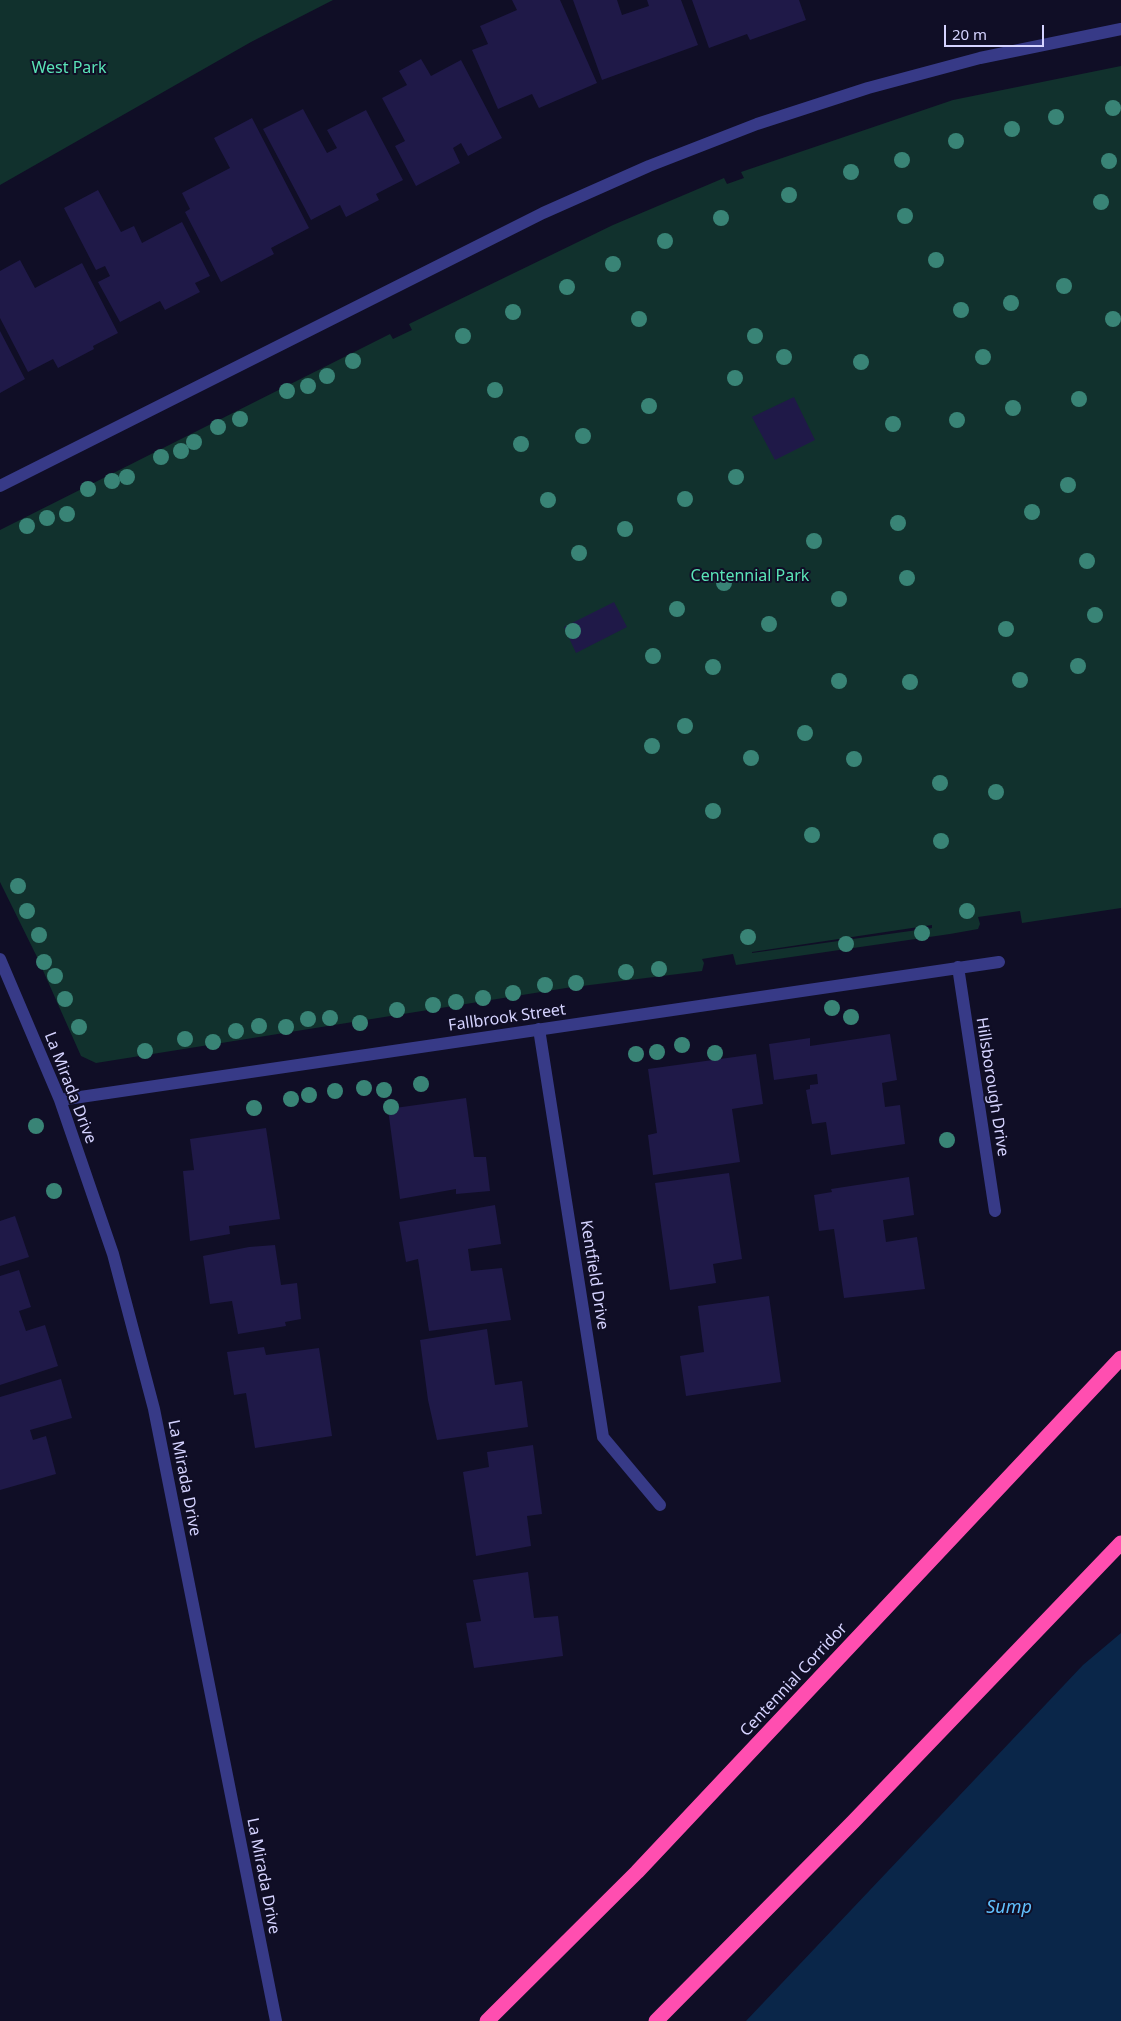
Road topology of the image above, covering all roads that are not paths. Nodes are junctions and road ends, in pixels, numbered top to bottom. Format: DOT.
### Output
graph roads {
  1 [pos="1121,29"];
  2 [pos="0,486"];
  3 [pos="0,959"];
  4 [pos="999,962"];
  5 [pos="958,967"];
  6 [pos="539,1029"];
  7 [pos="60,1100"];
  8 [pos="995,1211"];
  9 [pos="1121,1358"];
  10 [pos="660,1505"];
  11 [pos="1121,1543"];
  12 [pos="276,2021"];
  13 [pos="487,2021"];
  14 [pos="656,2021"];
  1 -- 2 [label="street"];
  3 -- 7 [label="street, La Mirada Drive"];
  4 -- 5 [label="street, Fallbrook Street"];
  5 -- 6 [label="street, Fallbrook Street"];
  5 -- 8 [label="street, Hillsborough Drive"];
  6 -- 7 [label="street, Fallbrook Street"];
  6 -- 10 [label="street, Kentfield Drive"];
  7 -- 12 [label="street, La Mirada Drive"];
  9 -- 13 [label="highway, Centennial Corridor"];
  11 -- 14 [label="highway"];
}
